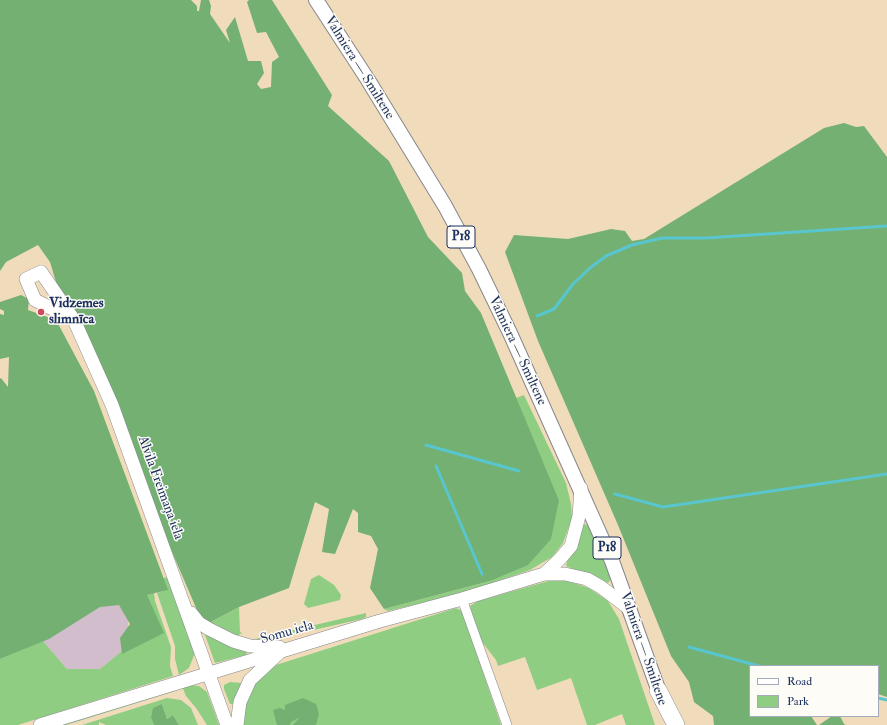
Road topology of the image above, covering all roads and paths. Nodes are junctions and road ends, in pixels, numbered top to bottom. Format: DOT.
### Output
graph roads {
  1 [pos="316,0"];
  2 [pos="74,320"];
  3 [pos="581,488"];
  4 [pos="544,574"];
  5 [pos="462,599"];
  6 [pos="187,608"];
  7 [pos="630,609"];
  8 [pos="314,642"];
  9 [pos="282,650"];
  10 [pos="209,673"];
  11 [pos="658,690"];
  12 [pos="40,725"];
  13 [pos="227,725"];
  14 [pos="237,725"];
  15 [pos="507,725"];
  16 [pos="669,725"];
  17 [pos="676,725"];
  1 -- 3 [label="main road, Valmiera — Smiltene / P18"];
  2 -- 2 [label="main road, Alvila Freimaņa iela"];
  2 -- 6 [label="main road, Alvila Freimaņa iela"];
  3 -- 4 [label="main road"];
  3 -- 7 [label="main road, Valmiera — Smiltene / P18"];
  4 -- 5 [label="main road, Somu iela"];
  4 -- 7 [label="main road"];
  5 -- 8 [label="main road, Somu iela"];
  5 -- 15 [label="street"];
  6 -- 8 [label="main road"];
  6 -- 10 [label="main road, Alvila Freimaņa iela"];
  7 -- 11 [label="main road, Valmiera — Smiltene / P18"];
  8 -- 9 [label="main road, Somu iela"];
  9 -- 10 [label="main road, Somu iela"];
  9 -- 14 [label="main road"];
  10 -- 12 [label="main road, Somu iela"];
  10 -- 13 [label="main road, Alvila Freimaņa iela"];
  11 -- 16 [label="main road, Valmiera — Smiltene / P18"];
  11 -- 17 [label="highway"];
}
